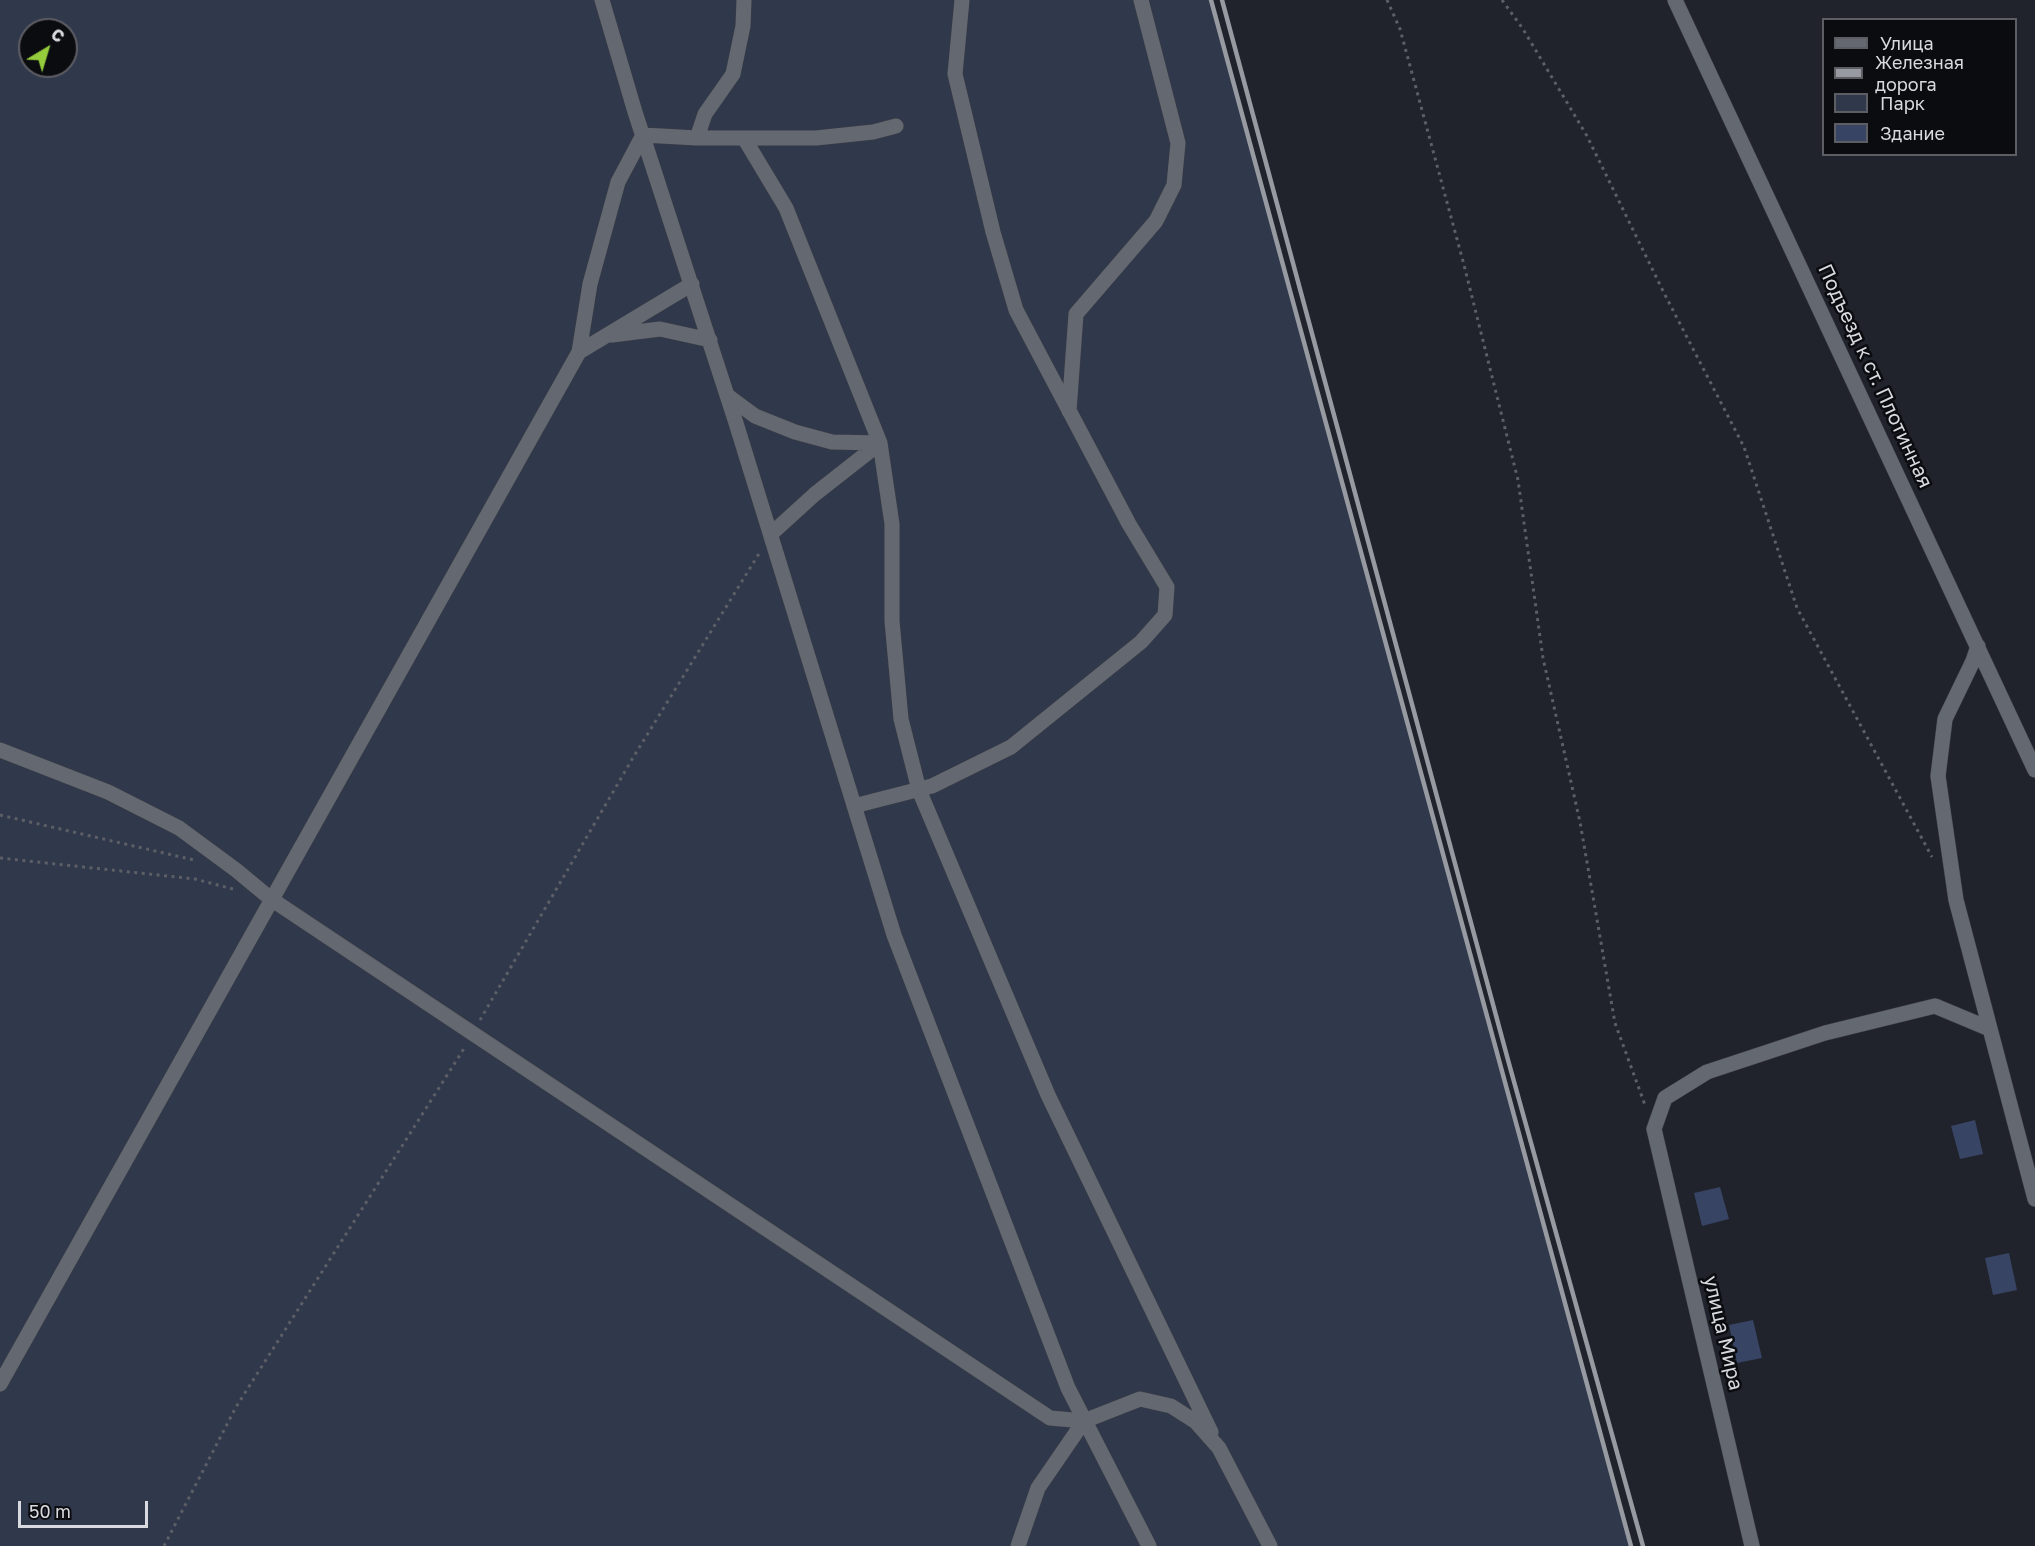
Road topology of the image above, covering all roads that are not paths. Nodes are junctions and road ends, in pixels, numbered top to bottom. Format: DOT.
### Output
graph roads {
  1 [pos="602,0"];
  2 [pos="744,0"];
  3 [pos="962,0"];
  4 [pos="1141,0"];
  5 [pos="1676,0"];
  6 [pos="896,126"];
  7 [pos="643,135"];
  8 [pos="697,138"];
  9 [pos="744,138"];
  10 [pos="692,284"];
  11 [pos="606,336"];
  12 [pos="710,340"];
  13 [pos="579,352"];
  14 [pos="728,396"];
  15 [pos="1069,411"];
  16 [pos="880,443"];
  17 [pos="771,534"];
  18 [pos="1978,646"];
  19 [pos="0,750"];
  20 [pos="2035,770"];
  21 [pos="919,790"];
  22 [pos="854,806"];
  23 [pos="271,899"];
  24 [pos="1990,1029"];
  25 [pos="2035,1199"];
  26 [pos="0,1384"];
  27 [pos="1084,1421"];
  28 [pos="1219,1448"];
  29 [pos="1018,1546"];
  30 [pos="1149,1546"];
  31 [pos="1270,1546"];
  32 [pos="1752,1546"];
  1 -- 7 [label="street"];
  2 -- 8 [label="street"];
  3 -- 15 [label="street"];
  4 -- 15 [label="street"];
  5 -- 18 [label="street, Подъезд к ст. Плотинная"];
  6 -- 9 [label="street"];
  7 -- 8 [label="street"];
  7 -- 10 [label="street"];
  7 -- 13 [label="street"];
  8 -- 9 [label="street"];
  9 -- 16 [label="street"];
  10 -- 11 [label="street"];
  10 -- 12 [label="street"];
  11 -- 12 [label="street"];
  11 -- 13 [label="street"];
  12 -- 14 [label="street"];
  13 -- 23 [label="street"];
  14 -- 16 [label="street"];
  14 -- 17 [label="street"];
  15 -- 21 [label="street"];
  16 -- 17 [label="street"];
  16 -- 21 [label="street"];
  17 -- 22 [label="street"];
  18 -- 20 [label="street, Подъезд к ст. Плотинная"];
  18 -- 24 [label="street"];
  19 -- 23 [label="street"];
  21 -- 22 [label="street"];
  21 -- 28 [label="street"];
  22 -- 27 [label="street"];
  23 -- 26 [label="street"];
  23 -- 27 [label="street"];
  24 -- 25 [label="street"];
  24 -- 32 [label="street, улица Мира"];
  27 -- 28 [label="street"];
  27 -- 29 [label="street"];
  27 -- 30 [label="street"];
  28 -- 31 [label="street"];
}
